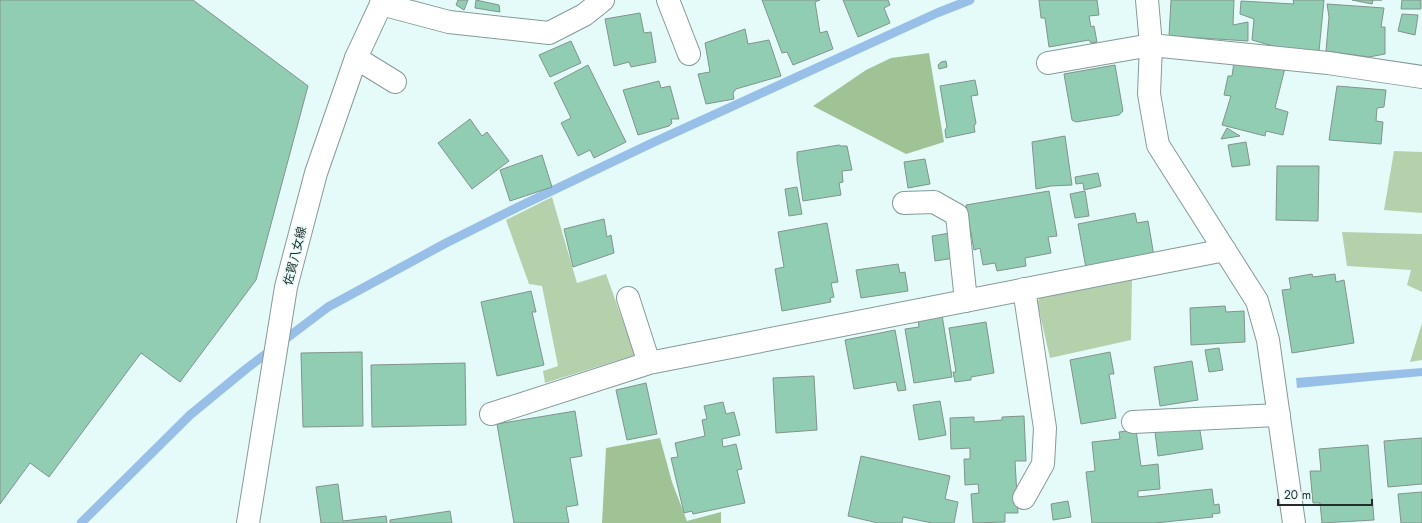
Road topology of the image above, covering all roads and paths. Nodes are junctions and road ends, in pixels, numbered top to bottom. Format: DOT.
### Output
graph roads {
  1 [pos="603,0"];
  2 [pos="668,0"];
  3 [pos="1147,0"];
  4 [pos="382,2"];
  5 [pos="1151,45"];
  6 [pos="689,54"];
  7 [pos="356,58"];
  8 [pos="1048,64"];
  9 [pos="1422,78"];
  10 [pos="395,82"];
  11 [pos="904,203"];
  12 [pos="1225,250"];
  13 [pos="1024,289"];
  14 [pos="628,298"];
  15 [pos="966,301"];
  16 [pos="649,364"];
  17 [pos="491,414"];
  18 [pos="1279,415"];
  19 [pos="1133,422"];
  20 [pos="1024,498"];
  21 [pos="248,523"];
  22 [pos="1294,523"];
  1 -- 4 [label="street"];
  2 -- 6 [label="street"];
  3 -- 5 [label="street"];
  4 -- 7 [label="street, 佐賀八女線"];
  5 -- 8 [label="street"];
  5 -- 9 [label="street"];
  5 -- 12 [label="street"];
  7 -- 10 [label="street"];
  7 -- 21 [label="street, 佐賀八女線"];
  11 -- 15 [label="street"];
  12 -- 13 [label="street"];
  12 -- 18 [label="street"];
  13 -- 15 [label="street"];
  13 -- 20 [label="street"];
  14 -- 16 [label="street"];
  15 -- 16 [label="street"];
  16 -- 17 [label="street"];
  18 -- 19 [label="street"];
  18 -- 22 [label="street"];
}
